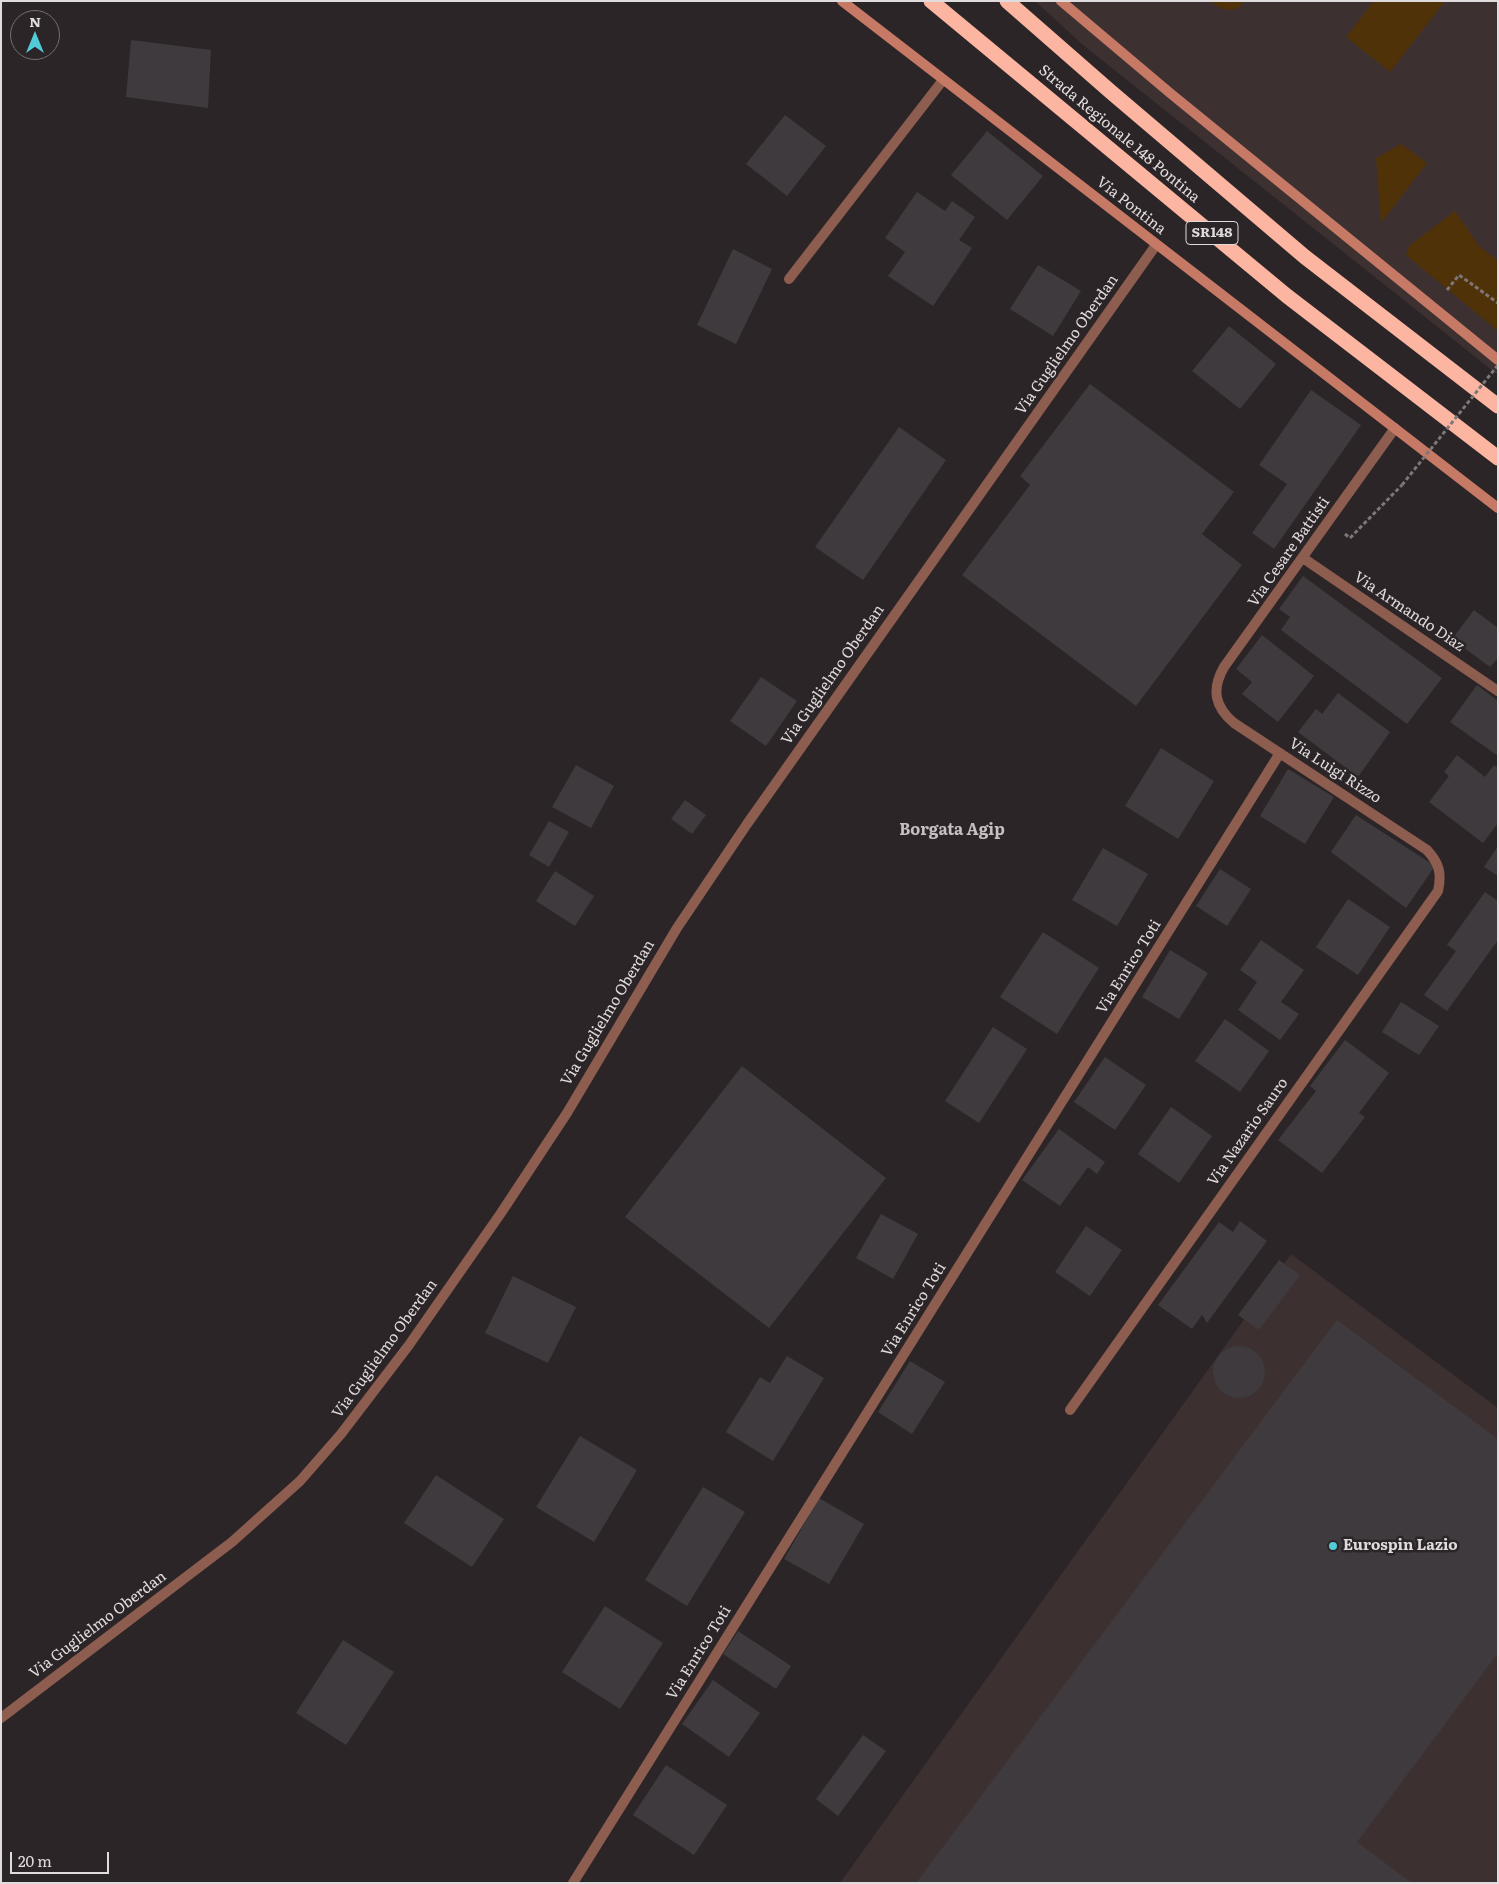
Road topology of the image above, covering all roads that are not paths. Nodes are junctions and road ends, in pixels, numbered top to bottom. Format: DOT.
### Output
graph roads {
  1 [pos="842,1"];
  2 [pos="931,1"];
  3 [pos="1007,1"];
  4 [pos="1061,1"];
  5 [pos="942,80"];
  6 [pos="1156,244"];
  7 [pos="789,279"];
  8 [pos="1498,360"];
  9 [pos="1498,406"];
  10 [pos="1394,428"];
  11 [pos="1498,458"];
  12 [pos="1498,508"];
  13 [pos="1303,558"];
  14 [pos="1498,691"];
  15 [pos="1216,696"];
  16 [pos="1280,753"];
  17 [pos="1440,868"];
  18 [pos="1070,1410"];
  19 [pos="1,1718"];
  20 [pos="573,1883"];
  1 -- 5 [label="street, Via Pontina"];
  2 -- 11 [label="highway, Strada Regionale 148 Pontina / SR148"];
  3 -- 9 [label="highway, Strada Regionale 148 Pontina / SR148"];
  4 -- 8 [label="street"];
  5 -- 6 [label="street, Via Pontina"];
  5 -- 7 [label="street"];
  6 -- 10 [label="street, Via Pontina"];
  6 -- 19 [label="street, Via Guglielmo Oberdan"];
  10 -- 12 [label="street, Via Pontina"];
  10 -- 13 [label="street, Via Cesare Battisti"];
  13 -- 14 [label="street, Via Armando Diaz"];
  13 -- 15 [label="street, Via Cesare Battisti"];
  15 -- 16 [label="street, Via Luigi Rizzo"];
  16 -- 17 [label="street, Via Luigi Rizzo"];
  16 -- 20 [label="street, Via Enrico Toti"];
  17 -- 18 [label="street, Via Nazario Sauro"];
}
